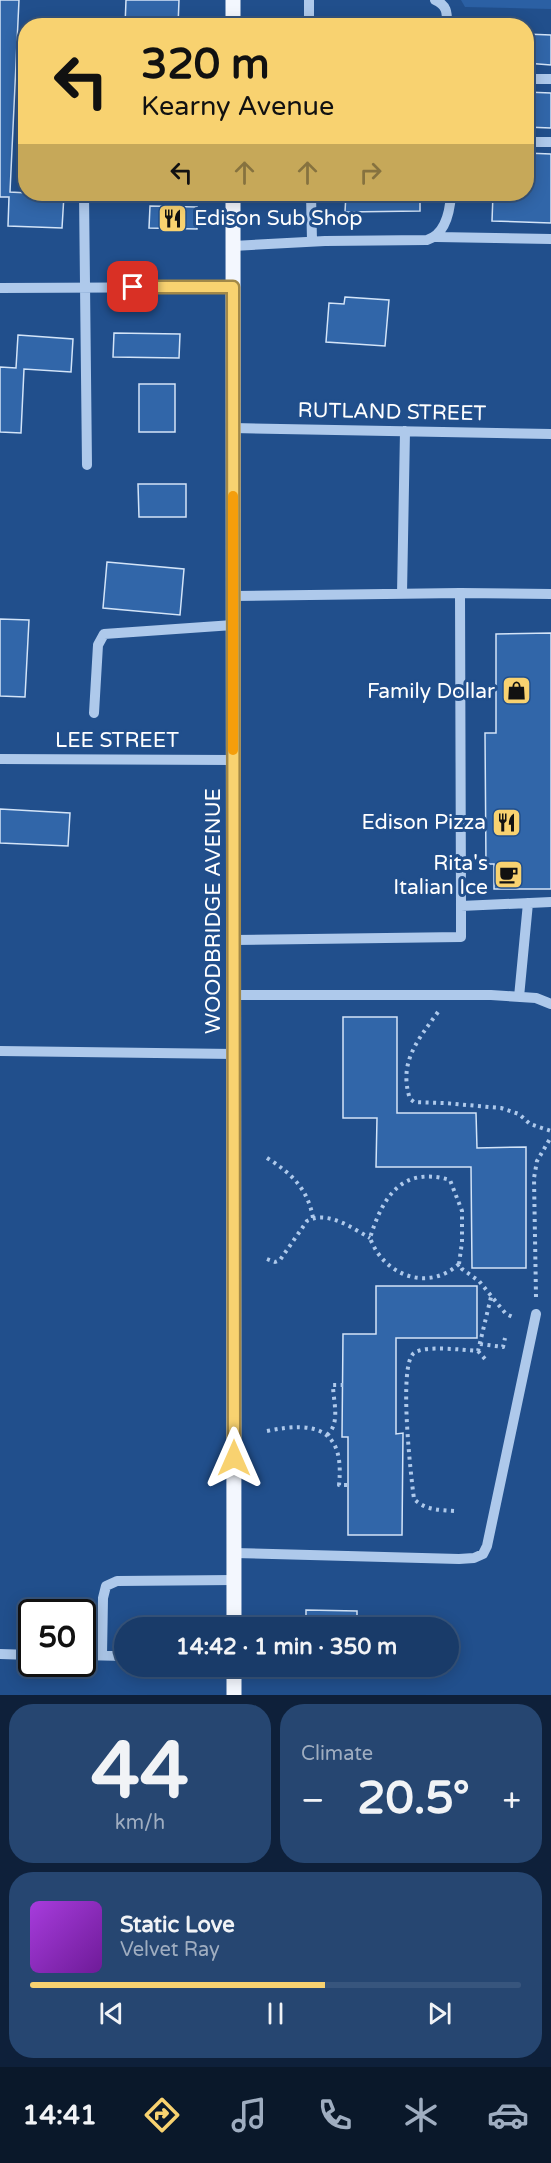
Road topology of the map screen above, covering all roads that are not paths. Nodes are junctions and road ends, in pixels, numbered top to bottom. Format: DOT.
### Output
graph roads {
  1 [pos="233,0"];
  2 [pos="309,0"];
  3 [pos="435,0"];
  4 [pos="233,18"];
  5 [pos="309,18"];
  6 [pos="447,18"];
  7 [pos="534,79"];
  8 [pos="551,79"];
  9 [pos="534,142"];
  10 [pos="551,142"];
  11 [pos="84,201"];
  12 [pos="233,201"];
  13 [pos="311,201"];
  14 [pos="451,201"];
  15 [pos="436,237"];
  16 [pos="551,239"];
  17 [pos="312,241"];
  18 [pos="233,246"];
  19 [pos="86,287"];
  20 [pos="233,287"];
  21 [pos="0,288"];
  22 [pos="233,428"];
  23 [pos="405,431"];
  24 [pos="551,434"];
  25 [pos="87,465"];
  26 [pos="460,593"];
  27 [pos="402,594"];
  28 [pos="551,594"];
  29 [pos="234,596"];
  30 [pos="233,625"];
  31 [pos="94,713"];
  32 [pos="0,759"];
  33 [pos="233,760"];
  34 [pos="551,902"];
  35 [pos="528,903"];
  36 [pos="461,906"];
  37 [pos="234,940"];
  38 [pos="234,995"];
  39 [pos="519,997"];
  40 [pos="551,1004"];
  41 [pos="0,1052"];
  42 [pos="234,1054"];
  43 [pos="536,1314"];
  44 [pos="234,1553"];
  45 [pos="234,1580"];
  46 [pos="234,1617"];
  47 [pos="0,1654"];
  48 [pos="18,1655"];
  49 [pos="96,1655"];
  50 [pos="102,1655"];
  51 [pos="114,1656"];
  52 [pos="234,1677"];
  53 [pos="234,1695"];
  1 -- 4 [label="main road"];
  2 -- 5 [label="street"];
  3 -- 6 [label="street"];
  7 -- 8 [label="street"];
  9 -- 10 [label="street"];
  11 -- 19 [label="street"];
  12 -- 18 [label="main road, WOODBRIDGE AVENUE"];
  13 -- 17 [label="street"];
  14 -- 15 [label="street"];
  15 -- 16 [label="street"];
  15 -- 17 [label="street"];
  17 -- 18 [label="street"];
  18 -- 20 [label="main road, WOODBRIDGE AVENUE"];
  19 -- 20 [label="street"];
  19 -- 21 [label="street"];
  19 -- 25 [label="street"];
  20 -- 22 [label="main road, WOODBRIDGE AVENUE"];
  22 -- 23 [label="street, RUTLAND STREET"];
  22 -- 29 [label="main road, WOODBRIDGE AVENUE"];
  23 -- 24 [label="street, RUTLAND STREET"];
  23 -- 27 [label="street"];
  26 -- 27 [label="street"];
  26 -- 28 [label="street"];
  26 -- 36 [label="street"];
  27 -- 29 [label="street"];
  29 -- 30 [label="main road, WOODBRIDGE AVENUE"];
  30 -- 31 [label="street"];
  30 -- 33 [label="main road, WOODBRIDGE AVENUE"];
  32 -- 33 [label="street, LEE STREET"];
  33 -- 37 [label="main road, WOODBRIDGE AVENUE"];
  34 -- 35 [label="street"];
  35 -- 36 [label="street"];
  35 -- 39 [label="street"];
  36 -- 37 [label="street"];
  37 -- 38 [label="main road, WOODBRIDGE AVENUE"];
  38 -- 39 [label="street"];
  38 -- 42 [label="main road, WOODBRIDGE AVENUE"];
  39 -- 40 [label="street"];
  41 -- 42 [label="street"];
  42 -- 44 [label="main road, WOODBRIDGE AVENUE"];
  43 -- 44 [label="street"];
  44 -- 45 [label="main road, WOODBRIDGE AVENUE"];
  45 -- 46 [label="main road, WOODBRIDGE AVENUE"];
  45 -- 50 [label="street"];
  47 -- 48 [label="street"];
  49 -- 50 [label="street"];
  50 -- 51 [label="street"];
  52 -- 53 [label="main road"];
}
